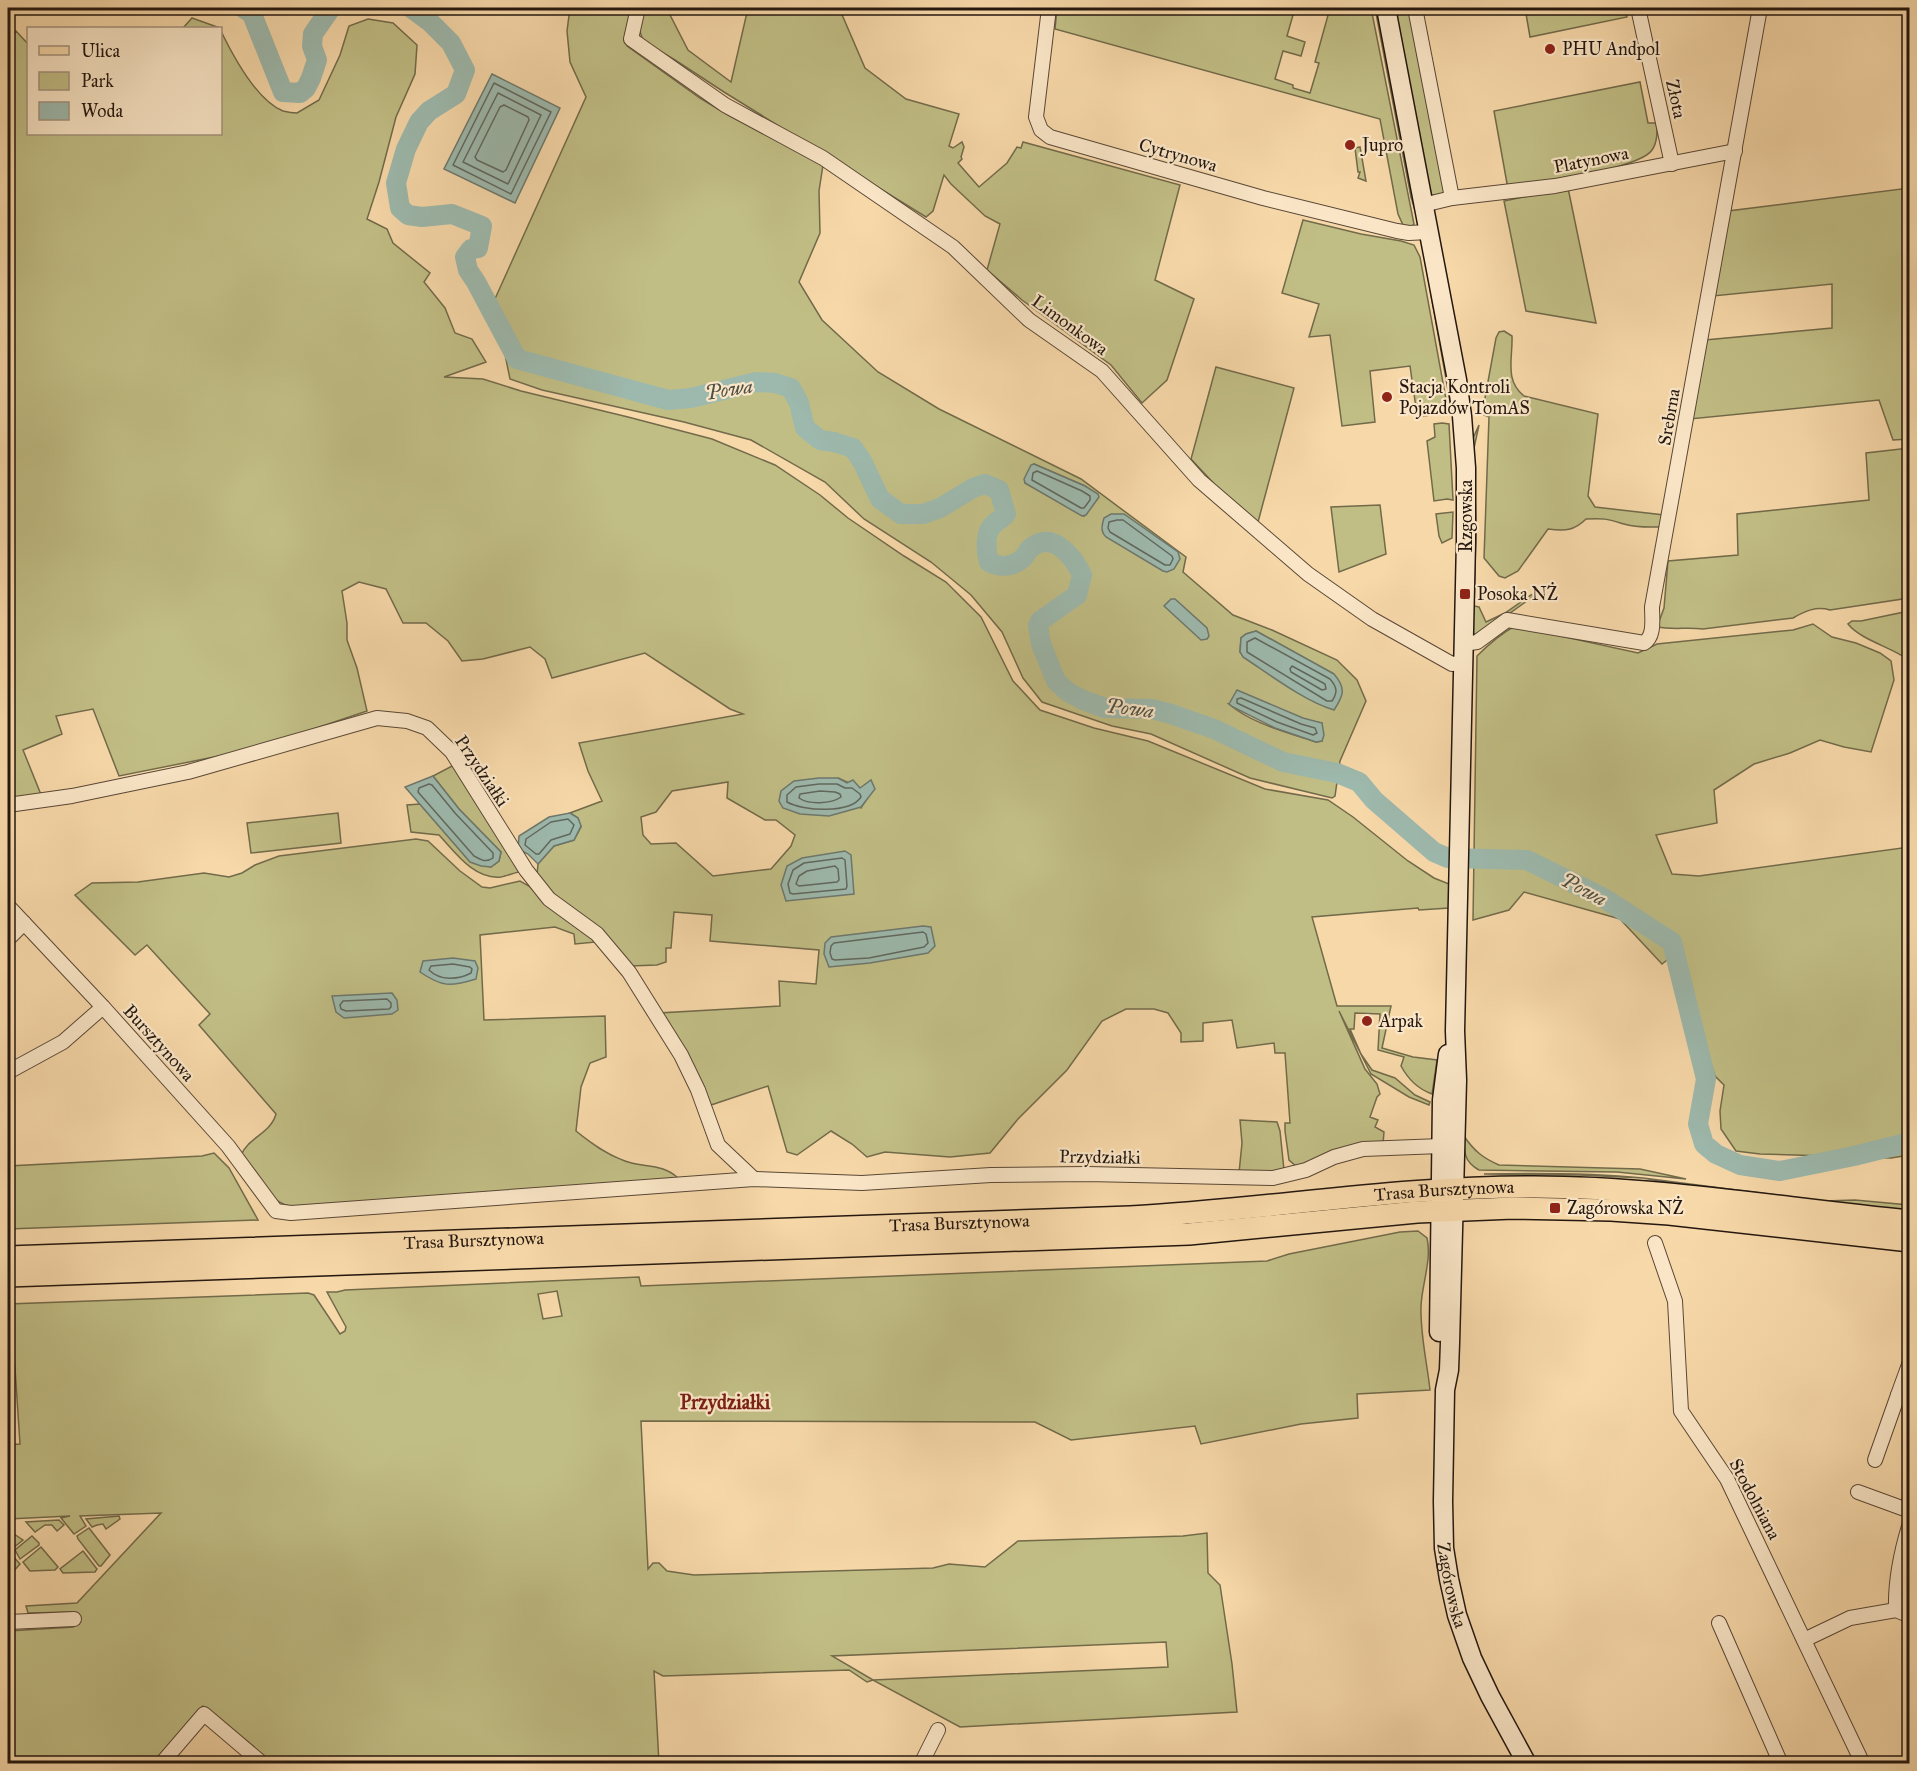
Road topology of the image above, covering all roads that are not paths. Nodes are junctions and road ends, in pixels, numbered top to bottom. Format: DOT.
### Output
graph roads {
  1 [pos="638,8"];
  2 [pos="1049,8"];
  3 [pos="1386,8"];
  4 [pos="1416,8"];
  5 [pos="1638,8"];
  6 [pos="1760,8"];
  7 [pos="1735,151"];
  8 [pos="1672,164"];
  9 [pos="1452,198"];
  10 [pos="1423,205"];
  11 [pos="1428,232"];
  12 [pos="1463,644"];
  13 [pos="1463,663"];
  14 [pos="8,805"];
  15 [pos="8,906"];
  16 [pos="24,923"];
  17 [pos="8,939"];
  18 [pos="103,1007"];
  19 [pos="8,1072"];
  20 [pos="1449,1120"];
  21 [pos="1441,1146"];
  22 [pos="754,1179"];
  23 [pos="1447,1189"];
  24 [pos="1447,1210"];
  25 [pos="276,1211"];
  26 [pos="1910,1221"];
  27 [pos="1910,1241"];
  28 [pos="1655,1243"];
  29 [pos="8,1257"];
  30 [pos="8,1276"];
  31 [pos="1910,1362"];
  32 [pos="1904,1397"];
  33 [pos="1875,1460"];
  34 [pos="1858,1492"];
  35 [pos="1910,1511"];
  36 [pos="1910,1523"];
  37 [pos="1896,1610"];
  38 [pos="1910,1616"];
  39 [pos="74,1619"];
  40 [pos="8,1622"];
  41 [pos="1719,1623"];
  42 [pos="1804,1640"];
  43 [pos="938,1730"];
  44 [pos="161,1764"];
  45 [pos="263,1764"];
  46 [pos="921,1764"];
  47 [pos="1527,1764"];
  48 [pos="1781,1764"];
  49 [pos="1863,1764"];
  1 -- 13 [label="street, Limonkowa"];
  2 -- 11 [label="street, Cytrynowa"];
  3 -- 10 [label="street, Rzgowska"];
  4 -- 9 [label="street"];
  5 -- 8 [label="street, Złota"];
  6 -- 7 [label="street, Srebrna"];
  7 -- 8 [label="street, Platynowa"];
  7 -- 12 [label="street, Srebrna"];
  8 -- 9 [label="street, Platynowa"];
  9 -- 10 [label="street, Platynowa"];
  10 -- 11 [label="street, Rzgowska"];
  11 -- 12 [label="street, Rzgowska"];
  12 -- 13 [label="street, Rzgowska"];
  13 -- 20 [label="street, Rzgowska"];
  14 -- 22 [label="street, Przydziałki"];
  15 -- 16 [label="street, Bursztynowa"];
  16 -- 17 [label="street"];
  16 -- 18 [label="street, Bursztynowa"];
  18 -- 19 [label="street"];
  18 -- 25 [label="street, Bursztynowa"];
  20 -- 21 [label="street, Zagórowska"];
  20 -- 23 [label="street, Zagórowska"];
  21 -- 22 [label="street, Przydziałki"];
  21 -- 23 [label="street, Zagórowska"];
  22 -- 25 [label="street, Przydziałki"];
  23 -- 24 [label="street, Zagórowska"];
  23 -- 26 [label="main road, Trasa Bursztynowa"];
  23 -- 29 [label="main road, Trasa Bursztynowa"];
  24 -- 27 [label="main road, Trasa Bursztynowa"];
  24 -- 30 [label="main road, Trasa Bursztynowa"];
  24 -- 47 [label="street, Zagórowska"];
  28 -- 42 [label="street, Stodolniana"];
  31 -- 32 [label="street"];
  32 -- 33 [label="street"];
  34 -- 35 [label="street"];
  36 -- 37 [label="street"];
  37 -- 38 [label="street"];
  37 -- 42 [label="street"];
  39 -- 40 [label="street"];
  41 -- 48 [label="street"];
  42 -- 49 [label="street, Stodolniana"];
  43 -- 46 [label="street"];
  44 -- 45 [label="street"];
}
